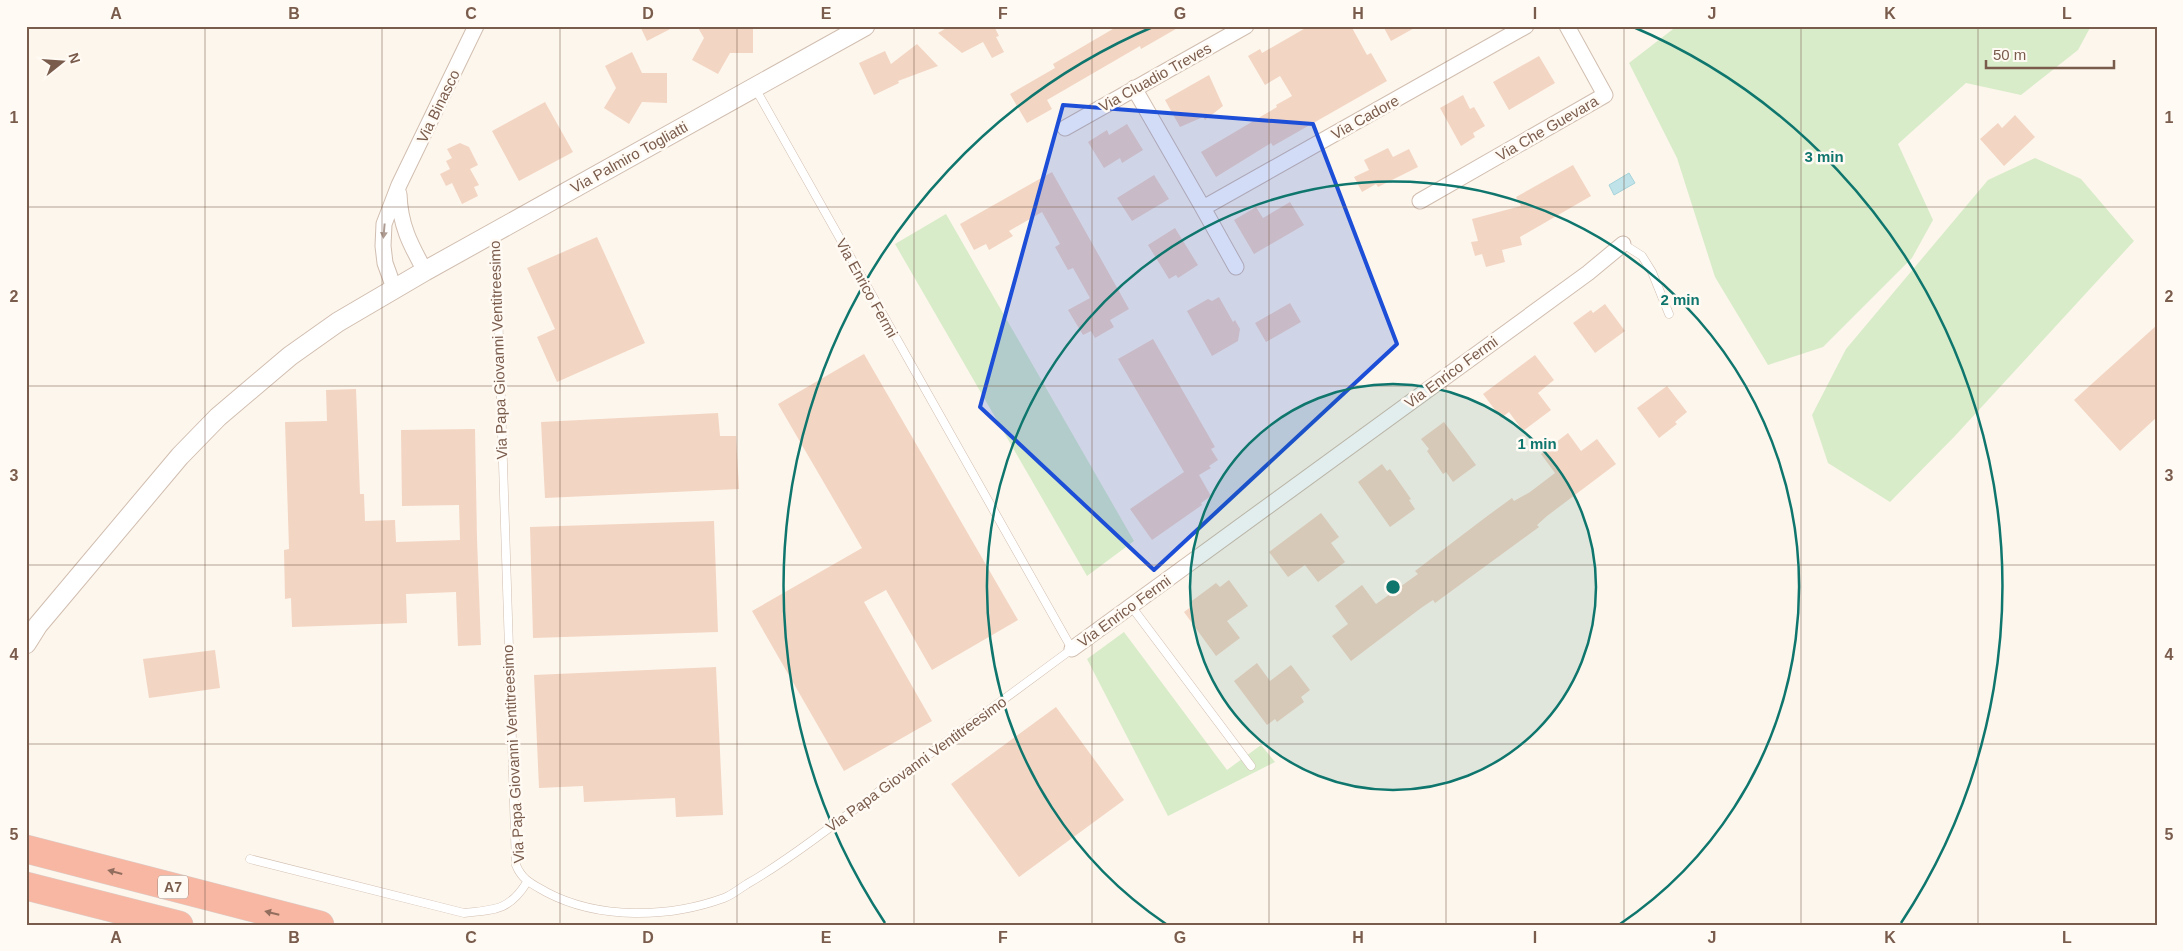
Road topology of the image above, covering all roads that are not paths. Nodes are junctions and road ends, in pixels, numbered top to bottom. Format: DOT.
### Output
graph roads {
  1 [pos="476,26"];
  2 [pos="865,26"];
  3 [pos="1246,26"];
  4 [pos="1526,26"];
  5 [pos="1567,26"];
  6 [pos="754,87"];
  7 [pos="1134,88"];
  8 [pos="1065,128"];
  9 [pos="399,185"];
  10 [pos="1420,201"];
  11 [pos="1203,208"];
  12 [pos="493,232"];
  13 [pos="1623,244"];
  14 [pos="1236,267"];
  15 [pos="425,271"];
  16 [pos="394,288"];
  17 [pos="1669,314"];
  18 [pos="1131,606"];
  19 [pos="26,644"];
  20 [pos="1072,649"];
  21 [pos="1251,766"];
  22 [pos="26,849"];
  23 [pos="250,859"];
  24 [pos="527,882"];
  25 [pos="26,886"];
  26 [pos="179,925"];
  27 [pos="320,925"];
  1 -- 9 [label="street, Via Binasco"];
  2 -- 6 [label="street, Via Palmiro Togliatti"];
  3 -- 7 [label="street, Via Cluadio Treves"];
  4 -- 11 [label="street, Via Cadore"];
  5 -- 10 [label="street, Via Che Guevara"];
  6 -- 12 [label="street, Via Palmiro Togliatti"];
  6 -- 20 [label="lane, Via Enrico Fermi"];
  7 -- 8 [label="street, Via Cluadio Treves"];
  7 -- 11 [label="street"];
  9 -- 15 [label="street, Via Binasco"];
  9 -- 16 [label="street, Via Binasco, one-way"];
  11 -- 14 [label="street"];
  12 -- 15 [label="street, Via Palmiro Togliatti"];
  12 -- 24 [label="lane, Via Papa Giovanni Ventitreesimo"];
  13 -- 17 [label="lane"];
  13 -- 18 [label="street, Via Enrico Fermi"];
  15 -- 16 [label="street, Via Palmiro Togliatti"];
  16 -- 19 [label="street, Via Palmiro Togliatti"];
  18 -- 20 [label="street, Via Enrico Fermi"];
  18 -- 21 [label="lane"];
  20 -- 24 [label="lane, Via Papa Giovanni Ventitreesimo"];
  27 -- 22 [label="highway, A7, one-way"];
  23 -- 24 [label="lane"];
  25 -- 26 [label="highway, A7"];
}
